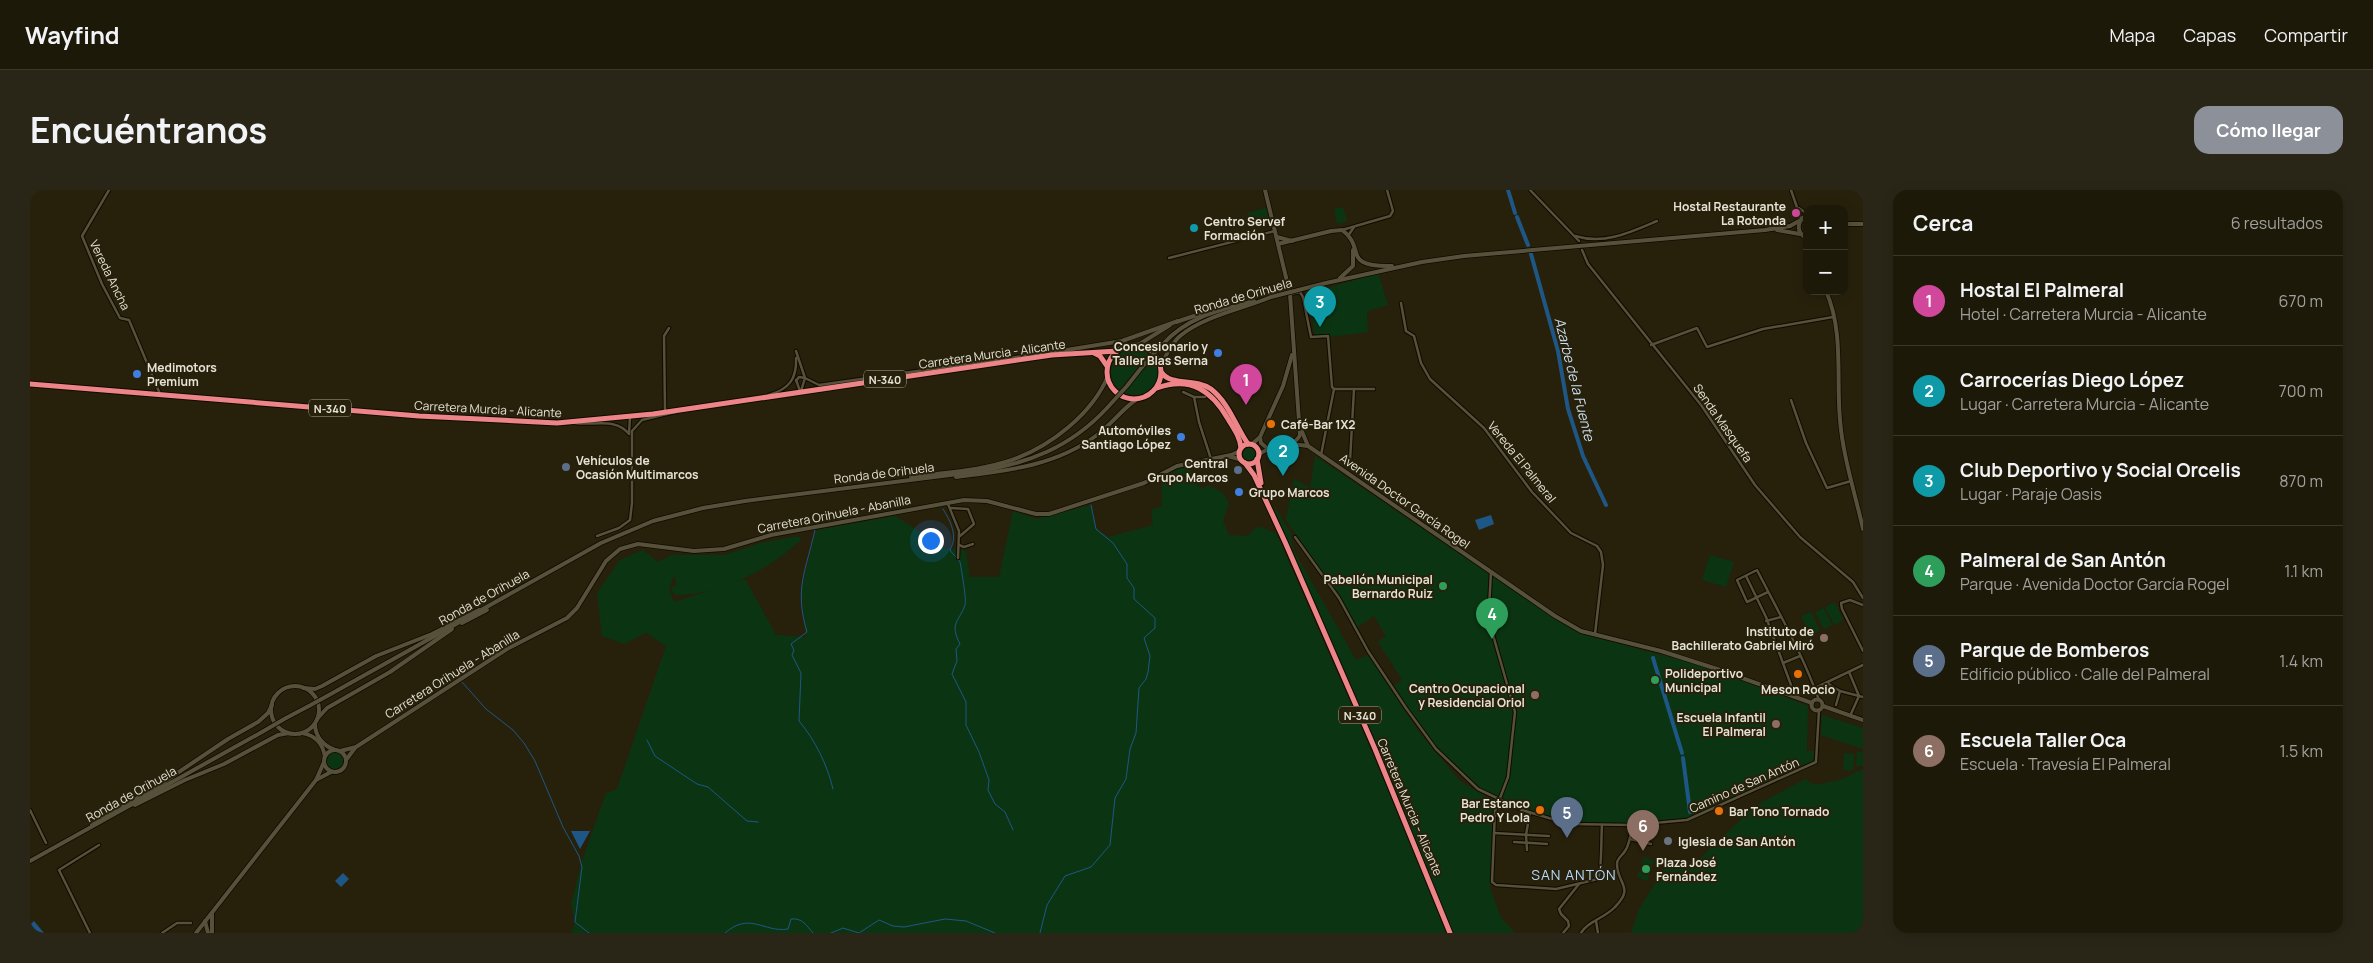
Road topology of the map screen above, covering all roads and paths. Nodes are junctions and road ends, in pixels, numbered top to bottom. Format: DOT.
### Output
graph roads {
  1 [pos="109,190"];
  2 [pos="1265,190"];
  3 [pos="1387,190"];
  4 [pos="1530,190"];
  5 [pos="1791,190"];
  6 [pos="1798,207"];
  7 [pos="1803,211"];
  8 [pos="1803,217"];
  9 [pos="1800,220"];
  10 [pos="1657,221"];
  11 [pos="1848,224"];
  12 [pos="1863,224"];
  13 [pos="1356,226"];
  14 [pos="1342,230"];
  15 [pos="1765,230"];
  16 [pos="1275,231"];
  17 [pos="1800,234"];
  18 [pos="1276,236"];
  19 [pos="1348,236"];
  20 [pos="1576,236"];
  21 [pos="1803,236"];
  22 [pos="1292,241"];
  23 [pos="1579,241"];
  24 [pos="1278,244"];
  25 [pos="1353,248"];
  26 [pos="1582,250"];
  27 [pos="1282,257"];
  28 [pos="1168,258"];
  29 [pos="1401,266"];
  30 [pos="1337,280"];
  31 [pos="1290,294"];
  32 [pos="1827,295"];
  33 [pos="1271,297"];
  34 [pos="1401,303"];
  35 [pos="1241,304"];
  36 [pos="1835,316"];
  37 [pos="1178,321"];
  38 [pos="669,328"];
  39 [pos="1138,345"];
  40 [pos="1293,345"];
  41 [pos="1651,345"];
  42 [pos="1117,351"];
  43 [pos="1092,352"];
  44 [pos="1052,353"];
  45 [pos="1033,356"];
  46 [pos="1161,365"];
  47 [pos="1108,368"];
  48 [pos="796,373"];
  49 [pos="1162,373"];
  50 [pos="1108,376"];
  51 [pos="805,378"];
  52 [pos="796,381"];
  53 [pos="30,384"];
  54 [pos="1283,386"];
  55 [pos="1156,388"];
  56 [pos="1296,388"];
  57 [pos="1334,389"];
  58 [pos="1354,389"];
  59 [pos="1374,389"];
  60 [pos="801,392"];
  61 [pos="1183,392"];
  62 [pos="160,394"];
  63 [pos="1194,397"];
  64 [pos="1206,397"];
  65 [pos="753,399"];
  66 [pos="1137,399"];
  67 [pos="1791,400"];
  68 [pos="679,410"];
  69 [pos="665,412"];
  70 [pos="630,417"];
  71 [pos="568,423"];
  72 [pos="1300,427"];
  73 [pos="629,434"];
  74 [pos="1260,437"];
  75 [pos="631,444"];
  76 [pos="1291,444"];
  77 [pos="1249,445"];
  78 [pos="1308,446"];
  79 [pos="1268,448"];
  80 [pos="1240,449"];
  81 [pos="1321,455"];
  82 [pos="1226,456"];
  83 [pos="1257,457"];
  84 [pos="1211,458"];
  85 [pos="1350,461"];
  86 [pos="1243,462"];
  87 [pos="931,477"];
  88 [pos="1851,480"];
  89 [pos="885,483"];
  90 [pos="1266,498"];
  91 [pos="948,502"];
  92 [pos="950,508"];
  93 [pos="1863,528"];
  94 [pos="597,536"];
  95 [pos="960,536"];
  96 [pos="1295,537"];
  97 [pos="973,544"];
  98 [pos="959,545"];
  99 [pos="958,558"];
  100 [pos="1491,572"];
  101 [pos="1746,576"];
  102 [pos="1768,592"];
  103 [pos="508,595"];
  104 [pos="1757,597"];
  105 [pos="1862,597"];
  106 [pos="1862,604"];
  107 [pos="484,609"];
  108 [pos="1781,617"];
  109 [pos="1766,620"];
  110 [pos="1594,635"];
  111 [pos="1863,651"];
  112 [pos="1800,656"];
  113 [pos="1783,664"];
  114 [pos="1863,665"];
  115 [pos="1849,672"];
  116 [pos="1827,682"];
  117 [pos="303,688"];
  118 [pos="1815,688"];
  119 [pos="1840,691"];
  120 [pos="1792,696"];
  121 [pos="1861,696"];
  122 [pos="1819,700"];
  123 [pos="1812,704"];
  124 [pos="272,705"];
  125 [pos="1836,705"];
  126 [pos="1823,706"];
  127 [pos="1819,710"];
  128 [pos="1850,716"];
  129 [pos="316,720"];
  130 [pos="1863,720"];
  131 [pos="289,733"];
  132 [pos="302,733"];
  133 [pos="356,746"];
  134 [pos="337,751"];
  135 [pos="325,759"];
  136 [pos="346,760"];
  137 [pos="332,771"];
  138 [pos="316,780"];
  139 [pos="1499,799"];
  140 [pos="30,810"];
  141 [pos="117,812"];
  142 [pos="1530,812"];
  143 [pos="1602,825"];
  144 [pos="1632,825"];
  145 [pos="89,828"];
  146 [pos="1494,832"];
  147 [pos="1526,835"];
  148 [pos="1549,836"];
  149 [pos="1630,839"];
  150 [pos="1514,842"];
  151 [pos="46,843"];
  152 [pos="1528,843"];
  153 [pos="1547,844"];
  154 [pos="1651,844"];
  155 [pos="99,845"];
  156 [pos="1527,850"];
  157 [pos="30,861"];
  158 [pos="1579,884"];
  159 [pos="212,912"];
  160 [pos="1596,921"];
  161 [pos="205,922"];
  162 [pos="191,923"];
  163 [pos="211,925"];
  164 [pos="197,932"];
  165 [pos="90,933"];
  166 [pos="162,933"];
  167 [pos="208,933"];
  168 [pos="212,933"];
  169 [pos="1450,933"];
  170 [pos="1563,933"];
  171 [pos="1581,933"];
  172 [pos="1598,933"];
  1 -- 62 [label="street, Vereda Ancha"];
  2 -- 16 [label="main road"];
  3 -- 13 [label="street"];
  4 -- 20 [label="street"];
  5 -- 6 [label="street"];
  6 -- 7 [label="street"];
  6 -- 9 [label="street"];
  8 -- 9 [label="main road, Ronda de Orihuela"];
  9 -- 15 [label="main road, Ronda de Orihuela"];
  9 -- 17 [label="main road"];
  10 -- 20 [label="street"];
  11 -- 12 [label="main road"];
  13 -- 14 [label="street"];
  13 -- 19 [label="street"];
  14 -- 19 [label="main road"];
  14 -- 22 [label="main road"];
  15 -- 17 [label="main road, Ronda de Orihuela"];
  15 -- 29 [label="main road, Ronda de Orihuela"];
  16 -- 18 [label="main road"];
  16 -- 28 [label="street"];
  17 -- 21 [label="main road, Ronda de Orihuela"];
  18 -- 22 [label="main road"];
  18 -- 24 [label="main road"];
  19 -- 25 [label="main road"];
  20 -- 23 [label="street"];
  22 -- 24 [label="main road"];
  22 -- 27 [label="main road"];
  24 -- 27 [label="main road"];
  25 -- 29 [label="main road"];
  25 -- 30 [label="main road"];
  26 -- 41 [label="street, Senda Masquefa"];
  27 -- 31 [label="main road"];
  29 -- 30 [label="main road, Ronda de Orihuela"];
  30 -- 33 [label="main road, Ronda de Orihuela, bridge"];
  31 -- 40 [label="main road"];
  31 -- 57 [label="street"];
  32 -- 36 [label="main road"];
  33 -- 35 [label="main road, Ronda de Orihuela"];
  33 -- 46 [label="main road"];
  34 -- 110 [label="street, Vereda El Palmeral"];
  35 -- 37 [label="main road"];
  35 -- 87 [label="main road, Ronda de Orihuela, bridge"];
  36 -- 41 [label="street"];
  36 -- 88 [label="main road"];
  37 -- 39 [label="main road"];
  37 -- 44 [label="main road"];
  38 -- 69 [label="street"];
  39 -- 42 [label="highway, N-340"];
  39 -- 46 [label="highway"];
  40 -- 54 [label="main road"];
  40 -- 56 [label="main road"];
  41 -- 105 [label="street, Senda Masquefa"];
  42 -- 43 [label="highway, Carretera Murcia - Alicante / N-340"];
  42 -- 47 [label="highway"];
  43 -- 44 [label="highway, Carretera Murcia - Alicante / N-340"];
  43 -- 47 [label="highway"];
  44 -- 45 [label="highway, Carretera Murcia - Alicante / N-340"];
  45 -- 51 [label="street"];
  45 -- 60 [label="highway, Carretera Murcia - Alicante / N-340"];
  46 -- 49 [label="highway"];
  47 -- 50 [label="highway"];
  48 -- 51 [label="street"];
  48 -- 52 [label="street"];
  48 -- 65 [label="street"];
  49 -- 55 [label="highway"];
  49 -- 77 [label="highway, N-340"];
  50 -- 66 [label="highway"];
  50 -- 89 [label="main road"];
  51 -- 52 [label="street"];
  51 -- 60 [label="street"];
  52 -- 60 [label="street"];
  53 -- 62 [label="highway, Carretera Murcia - Alicante / N-340"];
  54 -- 56 [label="main road"];
  54 -- 74 [label="main road"];
  55 -- 66 [label="highway, N-340"];
  55 -- 80 [label="highway, N-340"];
  56 -- 72 [label="main road"];
  57 -- 58 [label="street"];
  57 -- 81 [label="street"];
  58 -- 59 [label="street"];
  58 -- 85 [label="street"];
  60 -- 65 [label="highway, Carretera Murcia - Alicante / N-340"];
  61 -- 63 [label="street"];
  62 -- 71 [label="highway, Carretera Murcia - Alicante / N-340"];
  63 -- 64 [label="street"];
  63 -- 84 [label="street"];
  65 -- 68 [label="highway, Carretera Murcia - Alicante / N-340"];
  66 -- 87 [label="main road"];
  67 -- 88 [label="street"];
  68 -- 69 [label="highway, Carretera Murcia - Alicante / N-340"];
  68 -- 75 [label="street"];
  69 -- 70 [label="highway, Carretera Murcia - Alicante / N-340"];
  70 -- 71 [label="highway, Carretera Murcia - Alicante / N-340"];
  70 -- 73 [label="street"];
  71 -- 73 [label="street"];
  72 -- 76 [label="main road, Avenida Doctor García Rogel"];
  72 -- 78 [label="main road"];
  73 -- 75 [label="street"];
  74 -- 77 [label="main road"];
  74 -- 79 [label="main road"];
  75 -- 94 [label="street"];
  76 -- 78 [label="main road, Avenida Doctor García Rogel"];
  76 -- 79 [label="main road, Avenida Doctor García Rogel"];
  77 -- 80 [label="highway"];
  77 -- 83 [label="highway, N-340"];
  78 -- 81 [label="main road, Avenida Doctor García Rogel"];
  79 -- 83 [label="main road, Avenida Doctor García Rogel"];
  80 -- 82 [label="main road, Carretera Orihuela - Abanilla"];
  80 -- 86 [label="highway, N-340"];
  81 -- 100 [label="main road, Avenida Doctor García Rogel"];
  82 -- 84 [label="main road, Carretera Orihuela - Abanilla"];
  82 -- 86 [label="main road, Carretera Orihuela - Abanilla"];
  83 -- 86 [label="highway"];
  83 -- 90 [label="highway, Carretera Murcia - Alicante / N-340"];
  84 -- 91 [label="main road, Carretera Orihuela - Abanilla"];
  86 -- 90 [label="highway, Carretera Murcia - Alicante / N-340"];
  87 -- 89 [label="main road, Ronda de Orihuela"];
  88 -- 93 [label="main road"];
  89 -- 103 [label="main road, Ronda de Orihuela"];
  90 -- 169 [label="highway, Carretera Murcia - Alicante / N-340"];
  91 -- 92 [label="street"];
  91 -- 133 [label="main road, Carretera Orihuela - Abanilla"];
  92 -- 95 [label="street"];
  92 -- 95 [label="street"];
  95 -- 98 [label="street"];
  96 -- 139 [label="street"];
  97 -- 98 [label="street"];
  98 -- 99 [label="street"];
  100 -- 110 [label="main road, Avenida Doctor García Rogel"];
  100 -- 139 [label="street"];
  101 -- 102 [label="street"];
  101 -- 104 [label="street"];
  101 -- 104 [label="street"];
  102 -- 104 [label="street"];
  102 -- 108 [label="street"];
  103 -- 107 [label="main road, Ronda de Orihuela"];
  103 -- 129 [label="main road"];
  104 -- 109 [label="street"];
  105 -- 106 [label="street, Senda Masquefa"];
  106 -- 111 [label="street"];
  107 -- 117 [label="main road"];
  107 -- 141 [label="main road, Ronda de Orihuela, bridge"];
  108 -- 109 [label="street"];
  108 -- 112 [label="street"];
  109 -- 113 [label="street"];
  110 -- 120 [label="main road, Avenida Doctor García Rogel"];
  112 -- 113 [label="street"];
  112 -- 118 [label="street"];
  113 -- 120 [label="street"];
  114 -- 115 [label="street"];
  115 -- 116 [label="street"];
  115 -- 121 [label="street"];
  116 -- 118 [label="street"];
  116 -- 119 [label="street"];
  117 -- 124 [label="main road"];
  117 -- 129 [label="main road"];
  118 -- 122 [label="street"];
  119 -- 121 [label="street"];
  119 -- 125 [label="street"];
  120 -- 123 [label="main road, Avenida Doctor García Rogel"];
  121 -- 128 [label="street"];
  122 -- 123 [label="main road"];
  122 -- 126 [label="main road"];
  123 -- 127 [label="main road"];
  124 -- 131 [label="main road"];
  124 -- 145 [label="main road"];
  126 -- 127 [label="main road"];
  126 -- 128 [label="main road"];
  127 -- 144 [label="street, Camino de San Antón"];
  128 -- 130 [label="main road"];
  129 -- 132 [label="main road"];
  129 -- 134 [label="main road"];
  131 -- 132 [label="main road"];
  131 -- 141 [label="main road"];
  132 -- 135 [label="main road"];
  133 -- 134 [label="main road, Carretera Orihuela - Abanilla"];
  133 -- 136 [label="main road, Carretera Orihuela - Abanilla"];
  134 -- 135 [label="main road"];
  134 -- 136 [label="main road"];
  135 -- 137 [label="main road"];
  135 -- 138 [label="main road"];
  136 -- 137 [label="main road"];
  137 -- 138 [label="main road"];
  138 -- 159 [label="main road"];
  139 -- 142 [label="street"];
  139 -- 146 [label="street"];
  140 -- 151 [label="street"];
  141 -- 145 [label="main road, Ronda de Orihuela"];
  142 -- 143 [label="street"];
  142 -- 147 [label="street"];
  143 -- 144 [label="street"];
  143 -- 158 [label="street"];
  144 -- 149 [label="street"];
  145 -- 157 [label="main road, Ronda de Orihuela"];
  146 -- 147 [label="street"];
  146 -- 158 [label="street"];
  147 -- 148 [label="street"];
  147 -- 152 [label="street"];
  149 -- 154 [label="street"];
  149 -- 160 [label="street"];
  150 -- 152 [label="street"];
  152 -- 153 [label="street"];
  152 -- 156 [label="street"];
  155 -- 165 [label="street"];
  158 -- 170 [label="street"];
  159 -- 161 [label="main road"];
  159 -- 163 [label="main road"];
  160 -- 171 [label="street"];
  160 -- 172 [label="street"];
  161 -- 163 [label="main road"];
  161 -- 164 [label="main road"];
  161 -- 167 [label="main road"];
  162 -- 166 [label="street"];
  163 -- 168 [label="main road"];
  164 -- 167 [label="main road"];
}
